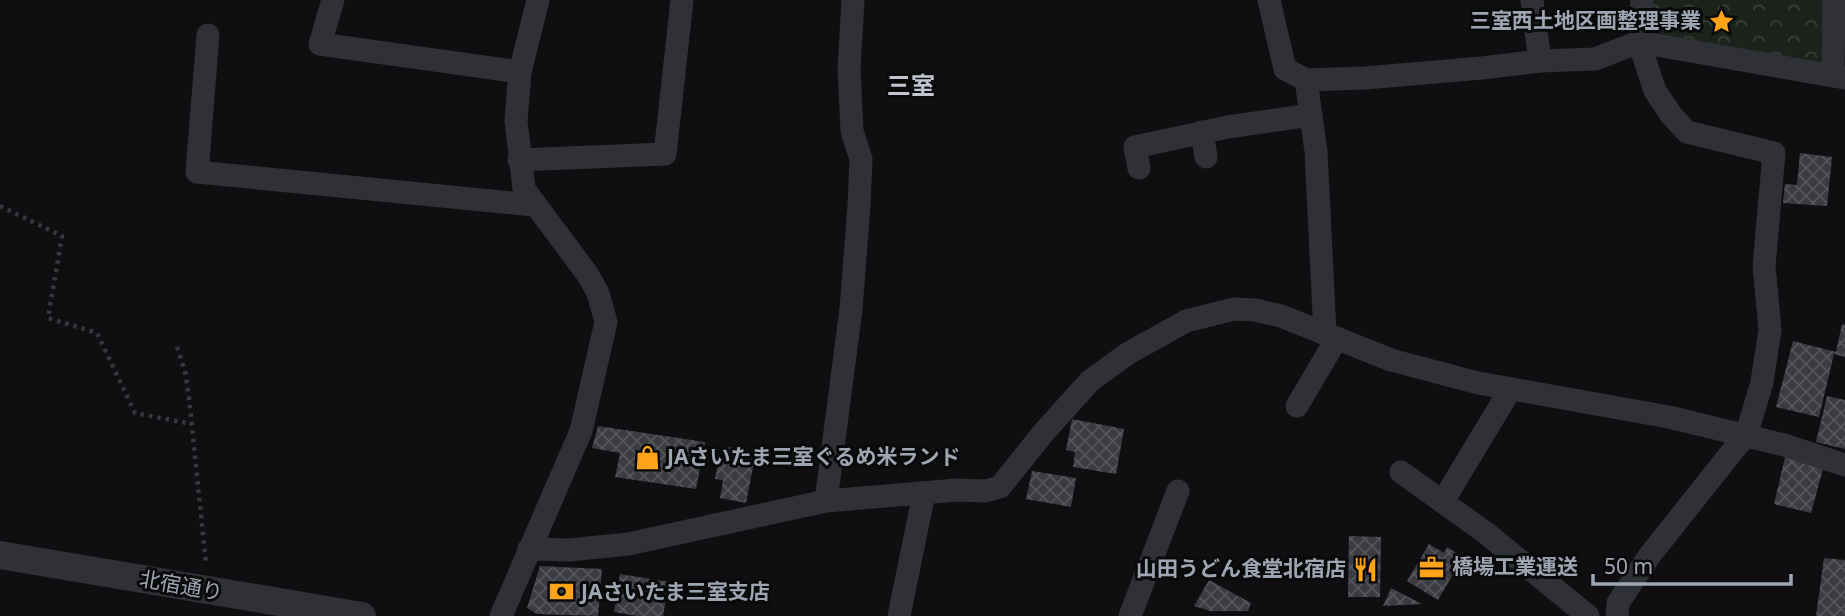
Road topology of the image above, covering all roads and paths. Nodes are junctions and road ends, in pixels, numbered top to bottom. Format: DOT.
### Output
graph roads {
  1 [pos="333,0"];
  2 [pos="538,0"];
  3 [pos="682,0"];
  4 [pos="853,0"];
  5 [pos="1269,0"];
  6 [pos="1532,0"];
  7 [pos="1642,0"];
  8 [pos="1834,0"];
  9 [pos="208,35"];
  10 [pos="1639,42"];
  11 [pos="1540,61"];
  12 [pos="520,72"];
  13 [pos="1839,77"];
  14 [pos="1306,80"];
  15 [pos="1311,115"];
  16 [pos="1202,132"];
  17 [pos="1206,157"];
  18 [pos="519,160"];
  19 [pos="1139,168"];
  20 [pos="533,205"];
  21 [pos="0,206"];
  22 [pos="1331,336"];
  23 [pos="177,347"];
  24 [pos="1510,390"];
  25 [pos="1297,406"];
  26 [pos="192,424"];
  27 [pos="1746,436"];
  28 [pos="1845,466"];
  29 [pos="1401,472"];
  30 [pos="1178,491"];
  31 [pos="924,493"];
  32 [pos="826,501"];
  33 [pos="1443,501"];
  34 [pos="529,549"];
  35 [pos="0,555"];
  36 [pos="211,592"];
  37 [pos="362,616"];
  38 [pos="501,616"];
  39 [pos="899,616"];
  40 [pos="1130,616"];
  41 [pos="1588,616"];
  42 [pos="1617,616"];
  1 -- 12 [label="street"];
  2 -- 12 [label="street"];
  3 -- 18 [label="street"];
  4 -- 32 [label="street"];
  5 -- 14 [label="street"];
  6 -- 11 [label="street"];
  7 -- 10 [label="street"];
  8 -- 13 [label="street"];
  9 -- 20 [label="street"];
  10 -- 11 [label="street"];
  10 -- 13 [label="street"];
  10 -- 27 [label="street"];
  11 -- 14 [label="street"];
  12 -- 18 [label="street"];
  14 -- 15 [label="street"];
  15 -- 16 [label="street"];
  15 -- 22 [label="street"];
  16 -- 17 [label="street"];
  16 -- 19 [label="street"];
  18 -- 20 [label="street"];
  20 -- 34 [label="street"];
  21 -- 26 [label="path"];
  22 -- 24 [label="street"];
  22 -- 25 [label="street"];
  22 -- 31 [label="street"];
  23 -- 26 [label="path"];
  24 -- 27 [label="street"];
  24 -- 33 [label="street"];
  26 -- 36 [label="path"];
  27 -- 28 [label="street"];
  27 -- 42 [label="street"];
  29 -- 33 [label="street"];
  30 -- 40 [label="street"];
  31 -- 32 [label="street"];
  31 -- 39 [label="street"];
  32 -- 34 [label="street"];
  33 -- 41 [label="street"];
  34 -- 38 [label="street"];
  35 -- 36 [label="street, 北宿通り"];
  36 -- 37 [label="street, 北宿通り"];
}
